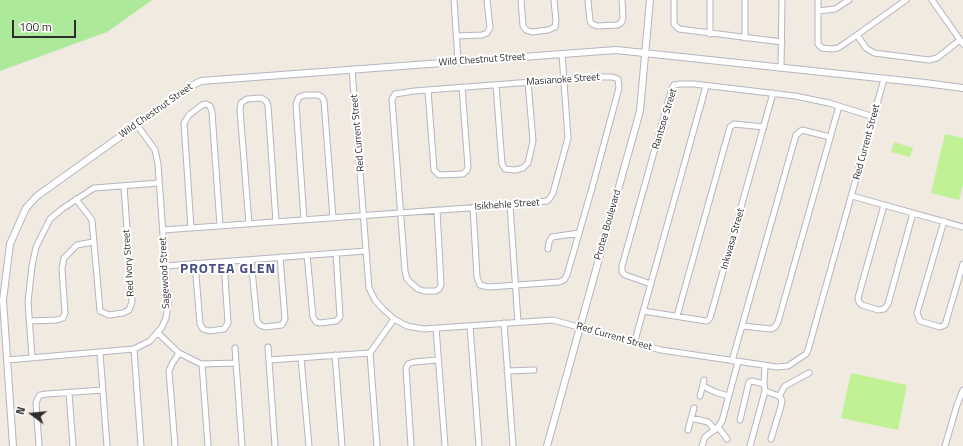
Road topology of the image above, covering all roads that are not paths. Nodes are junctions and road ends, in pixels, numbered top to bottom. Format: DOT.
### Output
graph roads {
  1 [pos="454,0"];
  2 [pos="487,0"];
  3 [pos="521,0"];
  4 [pos="554,0"];
  5 [pos="588,0"];
  6 [pos="622,0"];
  7 [pos="650,0"];
  8 [pos="674,0"];
  9 [pos="710,0"];
  10 [pos="745,0"];
  11 [pos="782,0"];
  12 [pos="818,0"];
  13 [pos="849,0"];
  14 [pos="906,0"];
  15 [pos="932,0"];
  16 [pos="818,10"];
  17 [pos="710,34"];
  18 [pos="857,35"];
  19 [pos="457,36"];
  20 [pos="745,38"];
  21 [pos="782,42"];
  22 [pos="962,42"];
  23 [pos="646,53"];
  24 [pos="562,54"];
  25 [pos="458,61"];
  26 [pos="781,68"];
  27 [pos="352,69"];
  28 [pos="884,79"];
  29 [pos="564,80"];
  30 [pos="528,82"];
  31 [pos="496,85"];
  32 [pos="706,86"];
  33 [pos="462,87"];
  34 [pos="963,88"];
  35 [pos="428,90"];
  36 [pos="773,93"];
  37 [pos="839,106"];
  38 [pos="874,117"];
  39 [pos="137,125"];
  40 [pos="764,127"];
  41 [pos="830,137"];
  42 [pos="159,183"];
  43 [pos="124,186"];
  44 [pos="852,196"];
  45 [pos="76,199"];
  46 [pos="510,205"];
  47 [pos="884,205"];
  48 [pos="473,207"];
  49 [pos="437,210"];
  50 [pos="401,212"];
  51 [pos="913,213"];
  52 [pos="364,216"];
  53 [pos="333,218"];
  54 [pos="304,220"];
  55 [pos="276,222"];
  56 [pos="944,222"];
  57 [pos="249,224"];
  58 [pos="220,226"];
  59 [pos="192,228"];
  60 [pos="963,228"];
  61 [pos="163,230"];
  62 [pos="579,233"];
  63 [pos="93,242"];
  64 [pos="548,249"];
  65 [pos="366,251"];
  66 [pos="336,253"];
  67 [pos="307,255"];
  68 [pos="280,257"];
  69 [pos="252,260"];
  70 [pos="224,262"];
  71 [pos="196,263"];
  72 [pos="963,264"];
  73 [pos="165,266"];
  74 [pos="516,284"];
  75 [pos="651,284"];
  76 [pos="643,311"];
  77 [pos="677,316"];
  78 [pos="394,319"];
  79 [pos="30,321"];
  80 [pos="518,322"];
  81 [pos="504,323"];
  82 [pos="470,326"];
  83 [pos="742,326"];
  84 [pos="436,328"];
  85 [pos="580,328"];
  86 [pos="158,333"];
  87 [pos="634,344"];
  88 [pos="268,347"];
  89 [pos="235,348"];
  90 [pos="134,349"];
  91 [pos="100,353"];
  92 [pos="179,353"];
  93 [pos="370,353"];
  94 [pos="335,355"];
  95 [pos="32,357"];
  96 [pos="301,358"];
  97 [pos="0,360"];
  98 [pos="7,360"];
  99 [pos="269,360"];
  100 [pos="438,360"];
  101 [pos="735,362"];
  102 [pos="236,363"];
  103 [pos="202,364"];
  104 [pos="765,366"];
  105 [pos="534,370"];
  106 [pos="507,371"];
  107 [pos="809,373"];
  108 [pos="764,384"];
  109 [pos="103,390"];
  110 [pos="963,390"];
  111 [pos="765,391"];
  112 [pos="69,393"];
  113 [pos="700,396"];
  114 [pos="728,396"];
  115 [pos="779,396"];
  116 [pos="694,408"];
  117 [pos="691,418"];
  118 [pos="740,420"];
  119 [pos="716,428"];
  120 [pos="688,430"];
  121 [pos="727,439"];
  122 [pos="771,439"];
  123 [pos="13,446"];
  124 [pos="39,446"];
  125 [pos="73,446"];
  126 [pos="107,446"];
  127 [pos="141,446"];
  128 [pos="175,446"];
  129 [pos="208,446"];
  130 [pos="242,446"];
  131 [pos="275,446"];
  132 [pos="309,446"];
  133 [pos="342,446"];
  134 [pos="377,446"];
  135 [pos="411,446"];
  136 [pos="445,446"];
  137 [pos="479,446"];
  138 [pos="514,446"];
  139 [pos="546,446"];
  140 [pos="702,446"];
  141 [pos="750,446"];
  142 [pos="945,446"];
  1 -- 19 [label="street"];
  2 -- 19 [label="street"];
  3 -- 4 [label="street"];
  5 -- 6 [label="street"];
  7 -- 23 [label="street, Protea Boulevard"];
  8 -- 17 [label="street"];
  9 -- 17 [label="street"];
  10 -- 20 [label="street"];
  11 -- 21 [label="street"];
  12 -- 16 [label="street"];
  13 -- 16 [label="street"];
  14 -- 18 [label="street"];
  15 -- 22 [label="street"];
  16 -- 18 [label="street"];
  17 -- 20 [label="street"];
  18 -- 22 [label="street"];
  19 -- 25 [label="street"];
  20 -- 21 [label="street"];
  21 -- 26 [label="street"];
  23 -- 24 [label="street, Wild Chestnut Street"];
  23 -- 26 [label="street, Wild Chestnut Street"];
  23 -- 85 [label="street, Protea Boulevard"];
  24 -- 25 [label="street, Wild Chestnut Street"];
  24 -- 29 [label="street, Isikhehle Street"];
  25 -- 27 [label="street, Wild Chestnut Street"];
  26 -- 28 [label="street, Wild Chestnut Street"];
  27 -- 39 [label="street, Wild Chestnut Street"];
  27 -- 52 [label="street, Red Current Street"];
  28 -- 34 [label="street, Wild Chestnut Street"];
  28 -- 38 [label="street, Red Current Street"];
  29 -- 30 [label="street, Masianoke Street"];
  29 -- 46 [label="street, Isikhehle Street"];
  29 -- 62 [label="street, Masianoke Street"];
  30 -- 31 [label="street, Masianoke Street"];
  30 -- 31 [label="street"];
  31 -- 33 [label="street, Masianoke Street"];
  32 -- 36 [label="street, Rantsoe Street"];
  32 -- 75 [label="street"];
  32 -- 75 [label="street, Rantsoe Street"];
  33 -- 35 [label="street, Masianoke Street"];
  33 -- 35 [label="street"];
  35 -- 50 [label="street, Masianoke Street"];
  36 -- 37 [label="street, Rantsoe Street"];
  36 -- 40 [label="street, Inkwasa Street"];
  37 -- 38 [label="street, Rantsoe Street"];
  37 -- 41 [label="street"];
  38 -- 44 [label="street, Red Current Street"];
  39 -- 42 [label="street, Sagewood Street"];
  39 -- 98 [label="street, Wild Chestnut Street"];
  40 -- 77 [label="street"];
  40 -- 77 [label="street, Inkwasa Street"];
  41 -- 83 [label="street"];
  41 -- 83 [label="street"];
  42 -- 43 [label="street"];
  42 -- 61 [label="street, Sagewood Street"];
  43 -- 45 [label="street"];
  43 -- 63 [label="street, Red Ivory Street"];
  44 -- 47 [label="street"];
  44 -- 104 [label="street, Red Current Street"];
  45 -- 63 [label="street, Red Ivory Street"];
  45 -- 79 [label="street"];
  46 -- 48 [label="street, Isikhehle Street"];
  46 -- 74 [label="street"];
  47 -- 51 [label="street"];
  47 -- 51 [label="street"];
  48 -- 49 [label="street, Isikhehle Street"];
  48 -- 74 [label="street"];
  49 -- 50 [label="street, Isikhehle Street"];
  49 -- 50 [label="street"];
  50 -- 52 [label="street, Isikhehle Street"];
  51 -- 56 [label="street"];
  52 -- 53 [label="street, Isikhehle Street"];
  52 -- 65 [label="street, Red Current Street"];
  53 -- 54 [label="street, Isikhehle Street"];
  53 -- 54 [label="street"];
  54 -- 55 [label="street, Isikhehle Street"];
  55 -- 57 [label="street, Isikhehle Street"];
  55 -- 57 [label="street"];
  56 -- 60 [label="street"];
  56 -- 72 [label="street"];
  57 -- 58 [label="street, Isikhehle Street"];
  58 -- 59 [label="street, Isikhehle Street"];
  58 -- 59 [label="street"];
  59 -- 61 [label="street, Isikhehle Street"];
  61 -- 73 [label="street, Sagewood Street"];
  62 -- 64 [label="street"];
  62 -- 74 [label="street, Masianoke Street"];
  63 -- 79 [label="street"];
  65 -- 66 [label="street"];
  65 -- 78 [label="street, Red Current Street"];
  66 -- 67 [label="street"];
  66 -- 67 [label="street"];
  67 -- 68 [label="street"];
  68 -- 69 [label="street"];
  68 -- 69 [label="street"];
  69 -- 70 [label="street"];
  70 -- 71 [label="street"];
  70 -- 71 [label="street"];
  71 -- 73 [label="street"];
  73 -- 86 [label="street, Sagewood Street"];
  74 -- 80 [label="street"];
  75 -- 76 [label="street"];
  76 -- 77 [label="street, Inkwasa Street"];
  76 -- 87 [label="street"];
  78 -- 84 [label="street, Red Current Street"];
  78 -- 93 [label="street"];
  79 -- 95 [label="street"];
  80 -- 81 [label="street, Red Current Street"];
  80 -- 85 [label="street, Red Current Street"];
  81 -- 82 [label="street, Red Current Street"];
  81 -- 106 [label="street"];
  82 -- 84 [label="street, Red Current Street"];
  82 -- 137 [label="street"];
  83 -- 101 [label="street"];
  84 -- 100 [label="street"];
  85 -- 87 [label="street, Red Current Street"];
  85 -- 139 [label="street, Protea Boulevard"];
  86 -- 90 [label="street, Sagewood Street"];
  86 -- 92 [label="street"];
  87 -- 101 [label="street, Red Current Street"];
  88 -- 99 [label="street"];
  89 -- 102 [label="street"];
  90 -- 91 [label="street, Sagewood Street"];
  90 -- 127 [label="street"];
  91 -- 95 [label="street, Sagewood Street"];
  91 -- 109 [label="street"];
  92 -- 103 [label="street"];
  92 -- 128 [label="street"];
  93 -- 94 [label="street"];
  93 -- 134 [label="street"];
  94 -- 96 [label="street"];
  94 -- 133 [label="street"];
  95 -- 98 [label="street, Sagewood Street"];
  96 -- 99 [label="street"];
  96 -- 132 [label="street"];
  97 -- 98 [label="street, Sagewood Street"];
  98 -- 123 [label="street, Wild Chestnut Street"];
  99 -- 131 [label="street"];
  100 -- 135 [label="street"];
  100 -- 136 [label="street"];
  101 -- 104 [label="street, Red Current Street"];
  101 -- 114 [label="street"];
  102 -- 103 [label="street"];
  102 -- 130 [label="street"];
  103 -- 129 [label="street"];
  104 -- 108 [label="street"];
  105 -- 106 [label="street"];
  106 -- 138 [label="street"];
  107 -- 115 [label="street"];
  108 -- 111 [label="street"];
  108 -- 118 [label="street"];
  109 -- 112 [label="street"];
  109 -- 126 [label="street"];
  110 -- 142 [label="street"];
  111 -- 115 [label="street"];
  111 -- 141 [label="street"];
  112 -- 124 [label="street"];
  112 -- 125 [label="street"];
  113 -- 114 [label="street"];
  114 -- 119 [label="street"];
  115 -- 122 [label="street"];
  116 -- 117 [label="street"];
  117 -- 119 [label="street"];
  117 -- 120 [label="street"];
  119 -- 121 [label="street"];
  119 -- 140 [label="street"];
}
